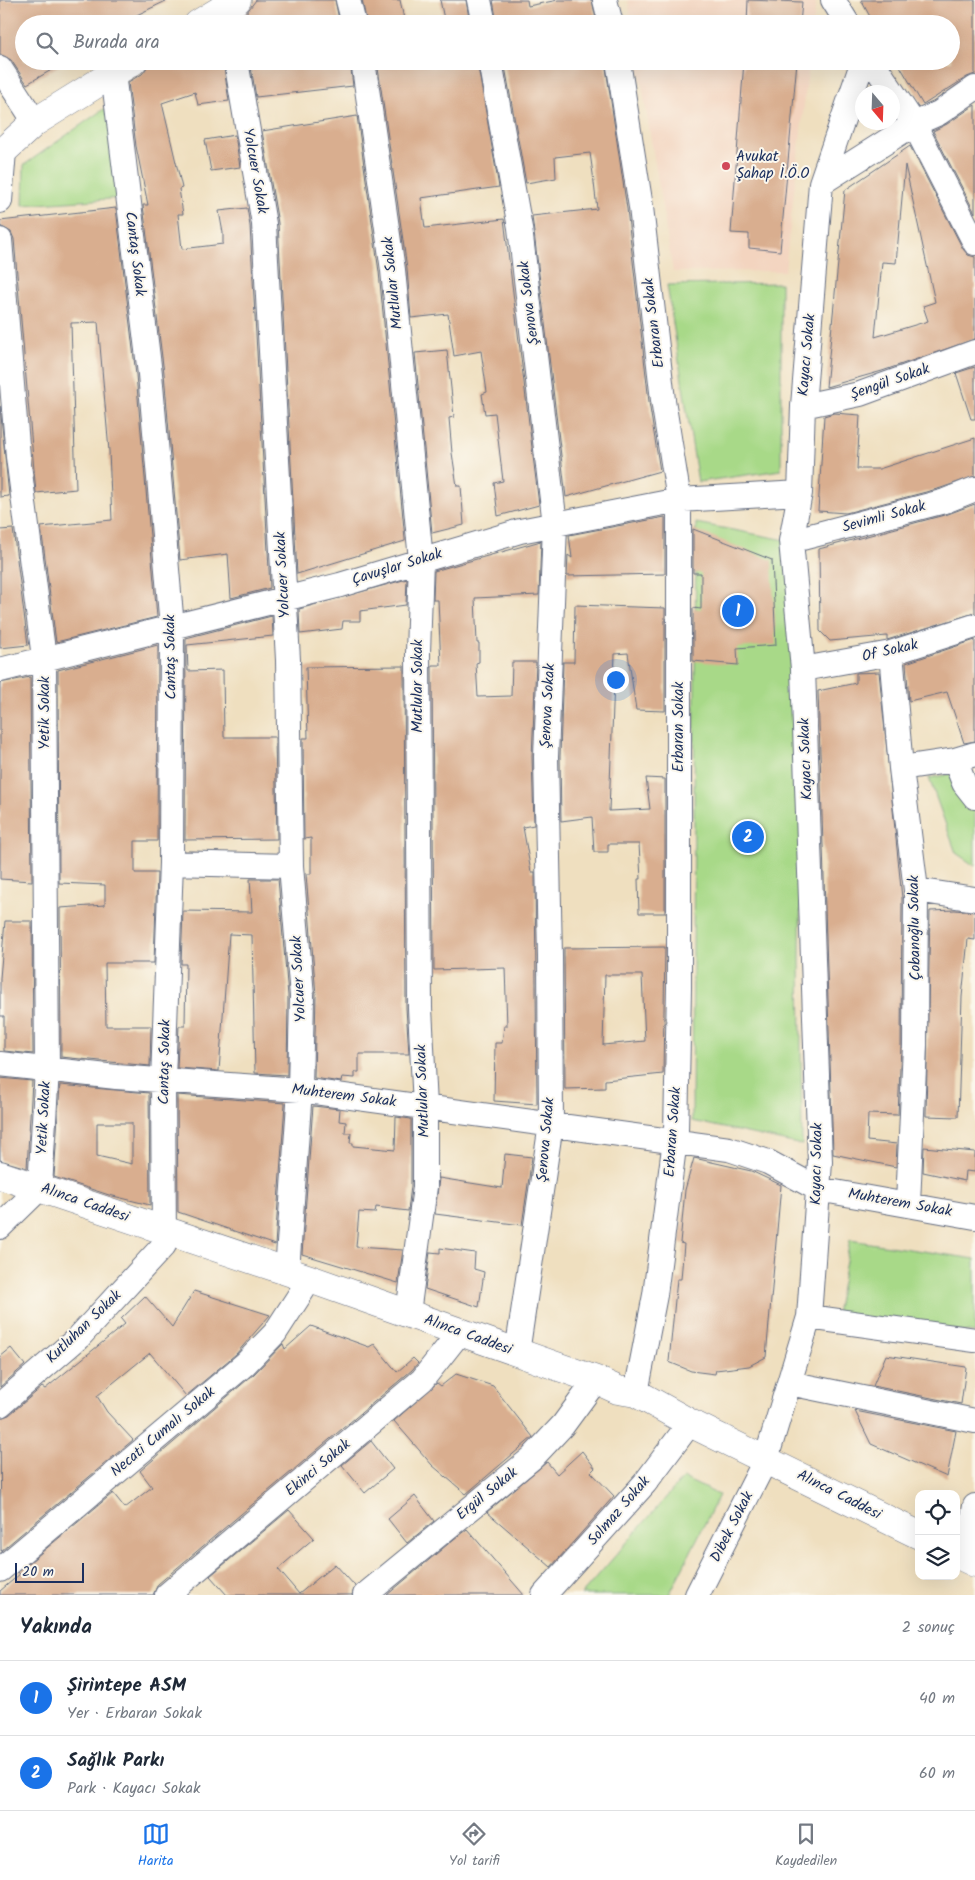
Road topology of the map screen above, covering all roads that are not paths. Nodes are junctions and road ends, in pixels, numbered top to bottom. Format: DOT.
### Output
graph roads {
  1 [pos="348,0"];
  2 [pos="479,0"];
  3 [pos="606,0"];
  4 [pos="833,0"];
  5 [pos="231,10"];
  6 [pos="219,15"];
  7 [pos="352,15"];
  8 [pos="482,15"];
  9 [pos="609,15"];
  10 [pos="842,15"];
  11 [pos="0,68"];
  12 [pos="118,70"];
  13 [pos="123,70"];
  14 [pos="238,70"];
  15 [pos="364,70"];
  16 [pos="492,70"];
  17 [pos="619,70"];
  18 [pos="860,70"];
  19 [pos="878,70"];
  20 [pos="975,88"];
  21 [pos="35,122"];
  22 [pos="914,124"];
  23 [pos="2,152"];
  24 [pos="821,183"];
  25 [pos="0,201"];
  26 [pos="0,240"];
  27 [pos="975,243"];
  28 [pos="975,352"];
  29 [pos="803,406"];
  30 [pos="975,489"];
  31 [pos="800,493"];
  32 [pos="678,500"];
  33 [pos="555,525"];
  34 [pos="791,541"];
  35 [pos="420,560"];
  36 [pos="284,598"];
  37 [pos="975,626"];
  38 [pos="172,627"];
  39 [pos="891,653"];
  40 [pos="44,658"];
  41 [pos="803,669"];
  42 [pos="0,670"];
  43 [pos="965,757"];
  44 [pos="901,768"];
  45 [pos="975,797"];
  46 [pos="171,863"];
  47 [pos="291,866"];
  48 [pos="916,890"];
  49 [pos="975,899"];
  50 [pos="0,1064"];
  51 [pos="47,1069"];
  52 [pos="163,1080"];
  53 [pos="300,1090"];
  54 [pos="425,1106"];
  55 [pos="551,1124"];
  56 [pos="675,1143"];
  57 [pos="0,1175"];
  58 [pos="40,1188"];
  59 [pos="818,1189"];
  60 [pos="908,1204"];
  61 [pos="975,1217"];
  62 [pos="0,1227"];
  63 [pos="164,1237"];
  64 [pos="298,1275"];
  65 [pos="408,1314"];
  66 [pos="808,1317"];
  67 [pos="460,1332"];
  68 [pos="975,1340"];
  69 [pos="517,1353"];
  70 [pos="596,1380"];
  71 [pos="788,1383"];
  72 [pos="636,1393"];
  73 [pos="0,1405"];
  74 [pos="975,1421"];
  75 [pos="690,1424"];
  76 [pos="766,1459"];
  77 [pos="975,1506"];
  78 [pos="915,1533"];
  79 [pos="966,1558"];
  80 [pos="0,1570"];
  81 [pos="167,1595"];
  82 [pos="365,1595"];
  83 [pos="544,1595"];
  84 [pos="697,1595"];
  1 -- 7 [label="street"];
  2 -- 8 [label="street"];
  3 -- 9 [label="street"];
  4 -- 10 [label="street"];
  5 -- 6 [label="main road"];
  11 -- 21 [label="street"];
  12 -- 21 [label="main road"];
  13 -- 38 [label="street, Cantaş Sokak"];
  14 -- 36 [label="street, Yolcuer Sokak"];
  15 -- 35 [label="street, Mutlular Sokak"];
  16 -- 33 [label="street, Şenova Sokak"];
  17 -- 32 [label="street, Erbaran Sokak"];
  18 -- 24 [label="street, Kayacı Sokak"];
  19 -- 22 [label="street"];
  20 -- 22 [label="street"];
  21 -- 23 [label="main road"];
  22 -- 24 [label="street"];
  22 -- 27 [label="street"];
  23 -- 25 [label="street"];
  24 -- 29 [label="street, Kayacı Sokak"];
  26 -- 40 [label="street, Yetik Sokak"];
  28 -- 29 [label="street, Şengül Sokak"];
  29 -- 31 [label="street, Kayacı Sokak"];
  30 -- 34 [label="street, Sevimli Sokak"];
  31 -- 32 [label="street, Çavuşlar Sokak"];
  31 -- 34 [label="street, Kayacı Sokak"];
  32 -- 33 [label="street, Çavuşlar Sokak"];
  32 -- 56 [label="street, Erbaran Sokak"];
  33 -- 35 [label="street, Çavuşlar Sokak"];
  33 -- 55 [label="street, Şenova Sokak"];
  34 -- 41 [label="street, Kayacı Sokak"];
  35 -- 36 [label="street, Çavuşlar Sokak"];
  35 -- 54 [label="street, Mutlular Sokak"];
  36 -- 38 [label="street, Çavuşlar Sokak"];
  36 -- 47 [label="street, Yolcuer Sokak"];
  37 -- 39 [label="street, Of Sokak"];
  38 -- 40 [label="street, Çavuşlar Sokak"];
  38 -- 46 [label="street, Cantaş Sokak"];
  39 -- 41 [label="street, Of Sokak"];
  39 -- 44 [label="street, Çobanoğlu Sokak"];
  40 -- 42 [label="street, Çavuşlar Sokak"];
  40 -- 51 [label="street, Yetik Sokak"];
  41 -- 59 [label="street, Kayacı Sokak"];
  43 -- 44 [label="street"];
  43 -- 45 [label="street"];
  44 -- 48 [label="street, Çobanoğlu Sokak"];
  46 -- 47 [label="street"];
  46 -- 52 [label="street, Cantaş Sokak"];
  47 -- 53 [label="street, Yolcuer Sokak"];
  48 -- 49 [label="street"];
  48 -- 60 [label="street, Çobanoğlu Sokak"];
  50 -- 51 [label="street, Muhterem Sokak"];
  51 -- 52 [label="street, Muhterem Sokak"];
  51 -- 58 [label="street, Yetik Sokak"];
  52 -- 53 [label="street, Muhterem Sokak"];
  52 -- 63 [label="street, Cantaş Sokak"];
  53 -- 54 [label="street, Muhterem Sokak"];
  53 -- 64 [label="street, Yolcuer Sokak"];
  54 -- 55 [label="street, Muhterem Sokak"];
  54 -- 65 [label="street, Mutlular Sokak"];
  55 -- 56 [label="street, Muhterem Sokak"];
  55 -- 69 [label="street, Şenova Sokak"];
  56 -- 59 [label="street, Muhterem Sokak"];
  56 -- 72 [label="street, Erbaran Sokak"];
  57 -- 58 [label="main road, Alınca Caddesi"];
  58 -- 62 [label="street"];
  58 -- 63 [label="main road, Alınca Caddesi"];
  59 -- 60 [label="street, Muhterem Sokak"];
  59 -- 66 [label="street, Kayacı Sokak"];
  60 -- 61 [label="street, Muhterem Sokak"];
  63 -- 64 [label="main road, Alınca Caddesi"];
  63 -- 73 [label="street, Kutluhan Sokak"];
  64 -- 65 [label="main road, Alınca Caddesi"];
  64 -- 80 [label="street, Necati Cumalı Sokak"];
  65 -- 67 [label="main road, Alınca Caddesi"];
  66 -- 68 [label="street"];
  66 -- 71 [label="street, Kayacı Sokak"];
  67 -- 69 [label="main road, Alınca Caddesi"];
  67 -- 81 [label="street, Ekinci Sokak"];
  69 -- 70 [label="main road, Alınca Caddesi"];
  70 -- 72 [label="main road, Alınca Caddesi"];
  70 -- 82 [label="street, Ergül Sokak"];
  71 -- 74 [label="street"];
  71 -- 76 [label="street, Kayacı Sokak"];
  72 -- 75 [label="main road, Alınca Caddesi"];
  75 -- 76 [label="main road, Alınca Caddesi"];
  75 -- 83 [label="street, Solmaz Sokak"];
  76 -- 78 [label="main road, Alınca Caddesi"];
  76 -- 84 [label="street, Dibek Sokak"];
  77 -- 79 [label="street"];
}
